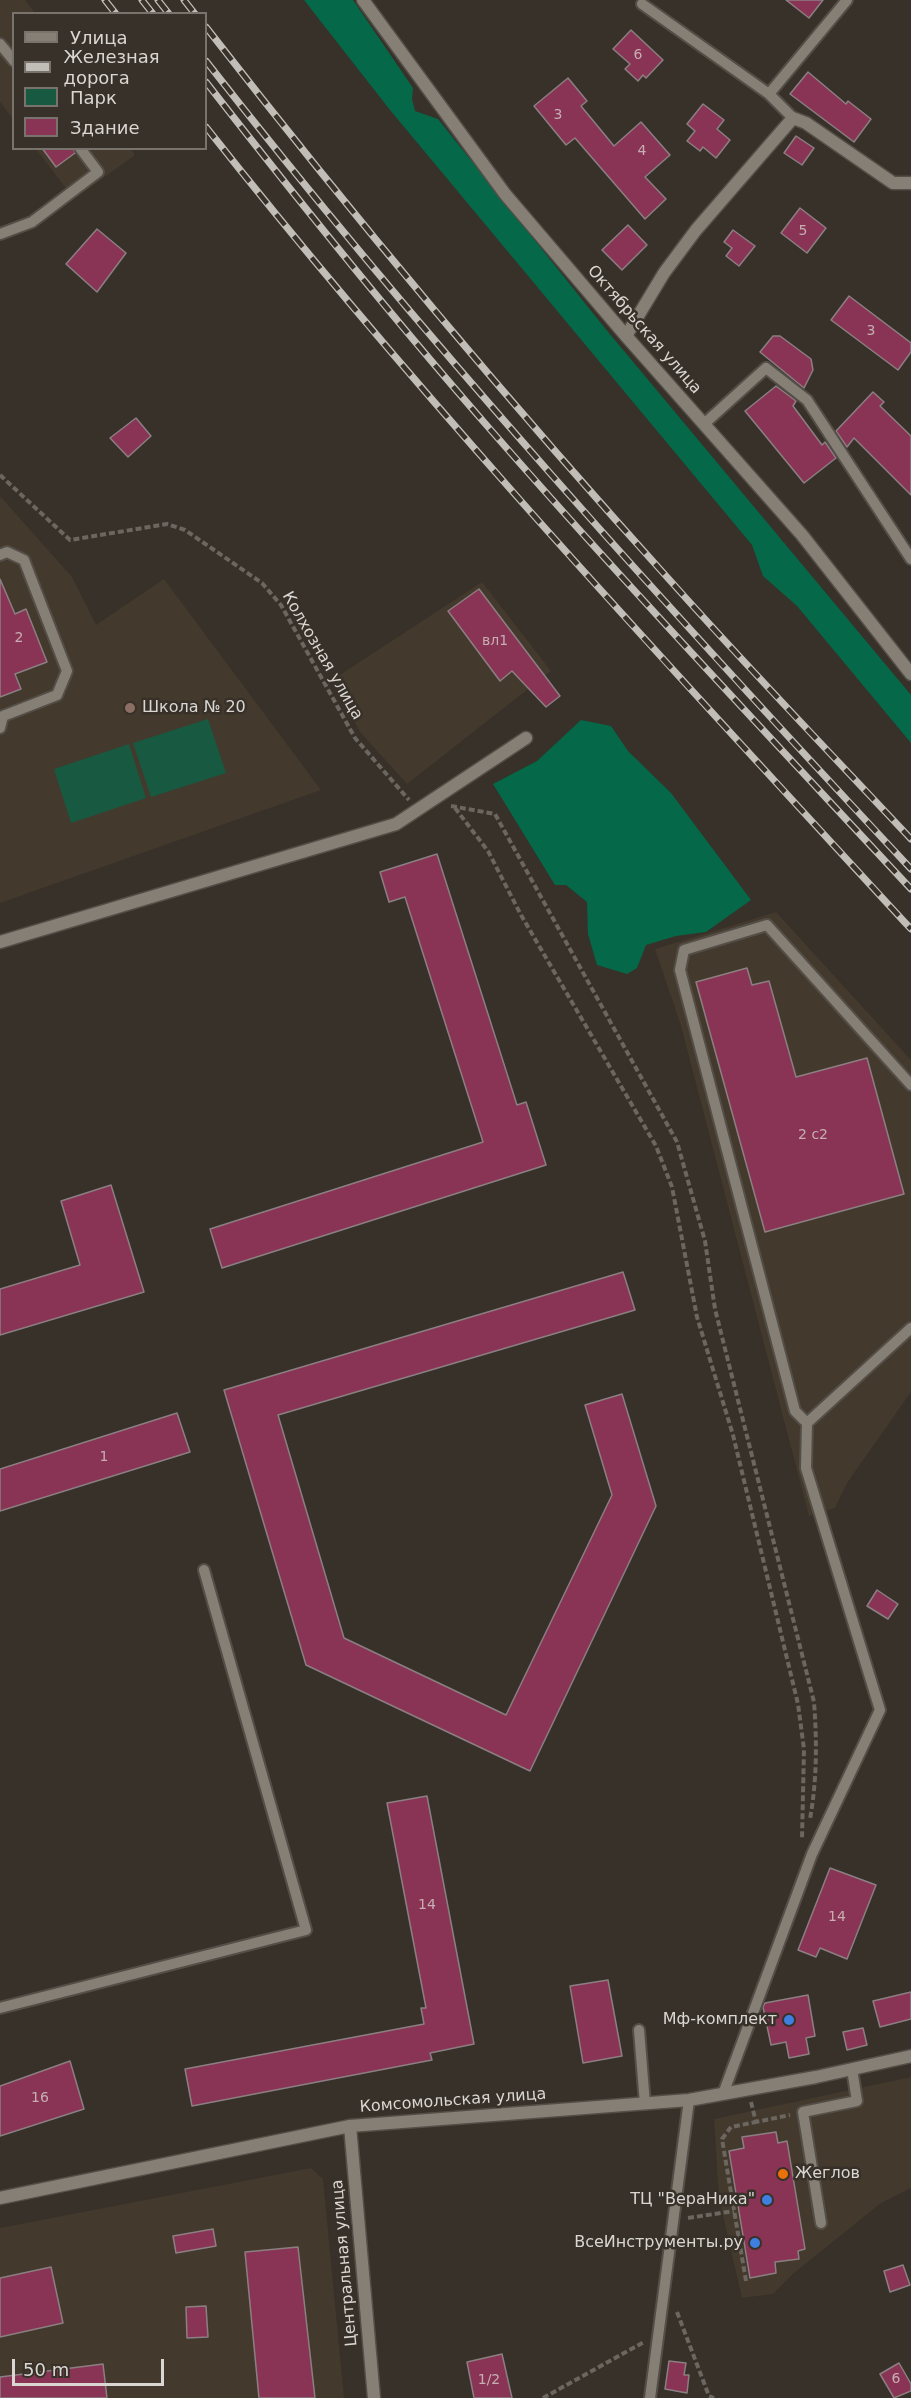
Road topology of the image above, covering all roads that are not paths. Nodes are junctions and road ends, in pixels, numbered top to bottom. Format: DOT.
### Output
graph roads {
  1 [pos="363,0"];
  2 [pos="847,0"];
  3 [pos="642,4"];
  4 [pos="0,44"];
  5 [pos="12,59"];
  6 [pos="769,94"];
  7 [pos="793,118"];
  8 [pos="82,150"];
  9 [pos="911,183"];
  10 [pos="0,234"];
  11 [pos="626,336"];
  12 [pos="704,424"];
  13 [pos="0,555"];
  14 [pos="911,559"];
  15 [pos="911,674"];
  16 [pos="0,728"];
  17 [pos="526,738"];
  18 [pos="0,942"];
  19 [pos="911,1084"];
  20 [pos="911,1328"];
  21 [pos="807,1423"];
  22 [pos="204,1570"];
  23 [pos="0,2008"];
  24 [pos="639,2030"];
  25 [pos="911,2056"];
  26 [pos="852,2069"];
  27 [pos="723,2094"];
  28 [pos="689,2100"];
  29 [pos="645,2104"];
  30 [pos="350,2126"];
  31 [pos="0,2198"];
  32 [pos="821,2223"];
  33 [pos="374,2398"];
  34 [pos="650,2398"];
  1 -- 11 [label="street, Октябрьская улица"];
  2 -- 6 [label="lane"];
  3 -- 6 [label="lane"];
  4 -- 5 [label="lane"];
  6 -- 7 [label="lane"];
  7 -- 9 [label="street"];
  7 -- 11 [label="street"];
  8 -- 10 [label="lane"];
  11 -- 12 [label="street, Октябрьская улица"];
  12 -- 14 [label="lane"];
  12 -- 15 [label="street, Октябрьская улица"];
  13 -- 16 [label="lane"];
  17 -- 18 [label="street"];
  19 -- 21 [label="lane"];
  20 -- 21 [label="lane"];
  21 -- 27 [label="lane"];
  22 -- 23 [label="lane"];
  24 -- 29 [label="lane"];
  25 -- 26 [label="street, Комсомольская улица"];
  26 -- 27 [label="street, Комсомольская улица"];
  26 -- 32 [label="lane"];
  27 -- 28 [label="street, Комсомольская улица"];
  28 -- 29 [label="street, Комсомольская улица"];
  28 -- 34 [label="lane"];
  29 -- 30 [label="street, Комсомольская улица"];
  30 -- 31 [label="street, Комсомольская улица"];
  30 -- 33 [label="street, Центральная улица"];
}
